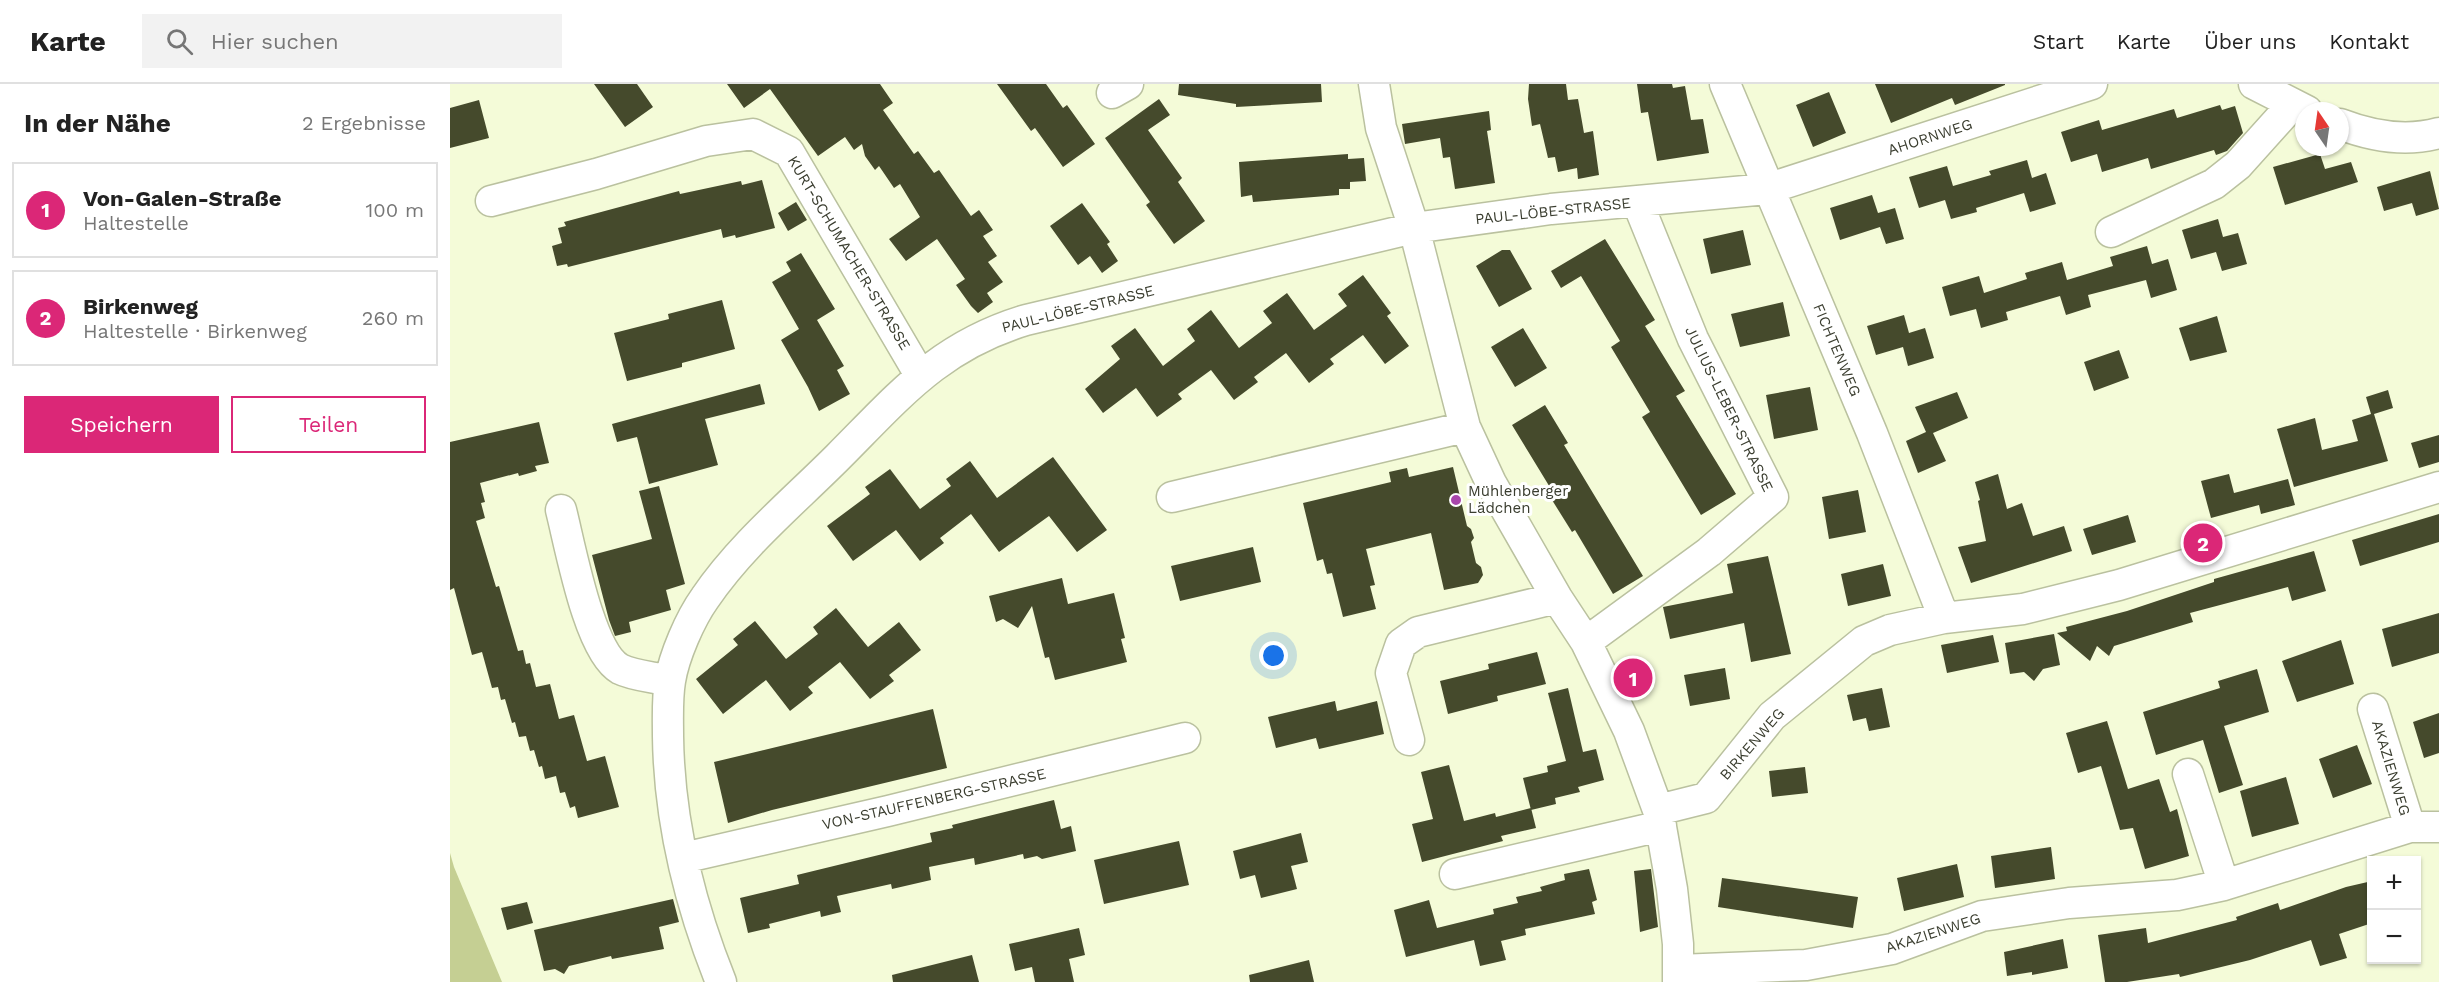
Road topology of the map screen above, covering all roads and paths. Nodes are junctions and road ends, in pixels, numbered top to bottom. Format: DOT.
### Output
graph roads {
  1 [pos="1374,84"];
  2 [pos="1725,84"];
  3 [pos="2092,84"];
  4 [pos="2254,84"];
  5 [pos="2295,106"];
  6 [pos="2295,112"];
  7 [pos="2349,128"];
  8 [pos="2439,133"];
  9 [pos="1767,189"];
  10 [pos="491,201"];
  11 [pos="1637,201"];
  12 [pos="1414,228"];
  13 [pos="2111,232"];
  14 [pos="920,375"];
  15 [pos="1465,427"];
  16 [pos="2439,488"];
  17 [pos="1172,497"];
  18 [pos="561,510"];
  19 [pos="1557,598"];
  20 [pos="1944,618"];
  21 [pos="1586,642"];
  22 [pos="670,681"];
  23 [pos="2373,709"];
  24 [pos="1185,738"];
  25 [pos="1409,740"];
  26 [pos="2188,774"];
  27 [pos="1660,818"];
  28 [pos="2410,827"];
  29 [pos="2439,827"];
  30 [pos="683,858"];
  31 [pos="1455,873"];
  32 [pos="2224,885"];
  33 [pos="1678,976"];
  34 [pos="722,982"];
  1 -- 12 [label="street"];
  2 -- 9 [label="street, FICHTENWEG"];
  3 -- 9 [label="street, AHORNWEG"];
  4 -- 5 [label="street"];
  6 -- 13 [label="street"];
  7 -- 8 [label="street"];
  9 -- 11 [label="street, PAUL-LÖBE-STRASSE"];
  9 -- 20 [label="street, FICHTENWEG"];
  10 -- 14 [label="street, KURT-SCHUMACHER-STRASSE"];
  11 -- 12 [label="street, PAUL-LÖBE-STRASSE"];
  11 -- 21 [label="street, JULIUS-LEBER-STRASSE"];
  12 -- 14 [label="street, PAUL-LÖBE-STRASSE"];
  12 -- 15 [label="street"];
  14 -- 22 [label="street, PAUL-LÖBE-STRASSE"];
  15 -- 17 [label="street"];
  15 -- 19 [label="street"];
  16 -- 20 [label="street, BIRKENWEG"];
  18 -- 22 [label="street"];
  19 -- 21 [label="street"];
  19 -- 25 [label="street"];
  20 -- 27 [label="street, BIRKENWEG"];
  21 -- 27 [label="street"];
  22 -- 30 [label="street, PAUL-LÖBE-STRASSE"];
  23 -- 28 [label="street, AKAZIENWEG"];
  24 -- 30 [label="street, VON-STAUFFENBERG-STRASSE"];
  26 -- 32 [label="street"];
  27 -- 31 [label="street, BIRKENWEG"];
  27 -- 33 [label="street"];
  28 -- 29 [label="street, AKAZIENWEG"];
  28 -- 32 [label="street, AKAZIENWEG"];
  30 -- 34 [label="street, PAUL-LÖBE-STRASSE"];
  32 -- 33 [label="street, AKAZIENWEG"];
}
